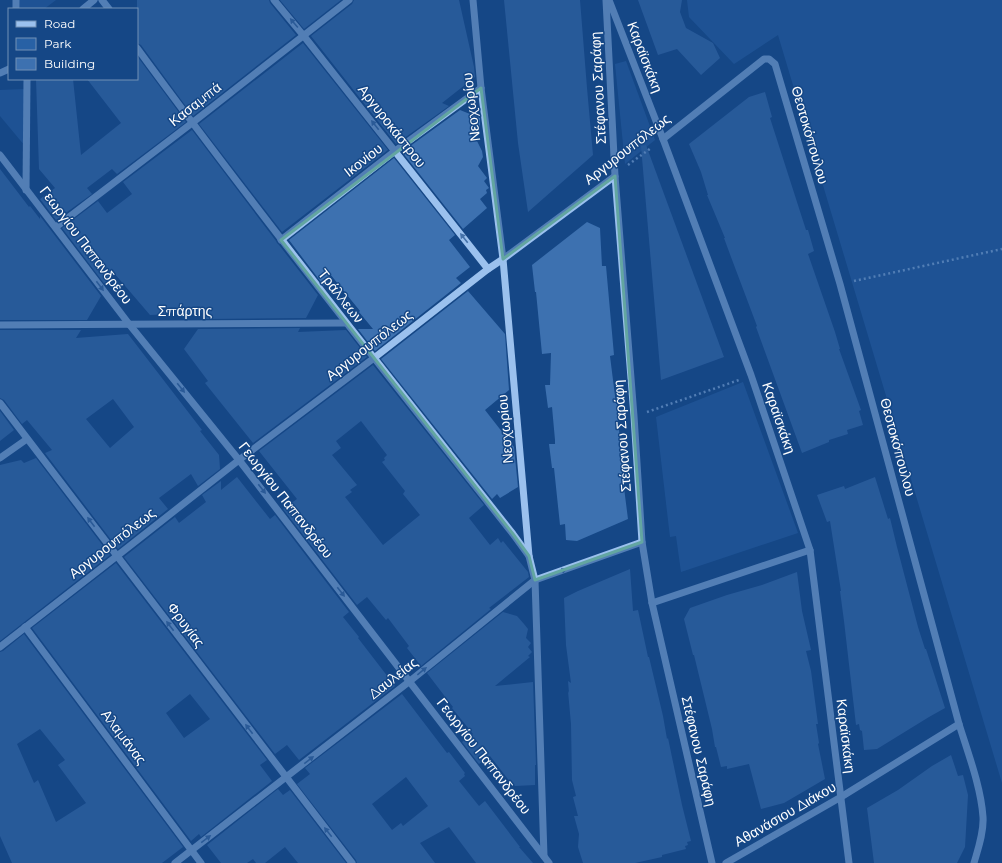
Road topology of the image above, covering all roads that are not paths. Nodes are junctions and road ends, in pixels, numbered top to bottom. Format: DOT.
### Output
graph roads {
  1 [pos="94,0"];
  2 [pos="102,0"];
  3 [pos="274,0"];
  4 [pos="348,0"];
  5 [pos="473,0"];
  6 [pos="608,0"];
  7 [pos="84,8"];
  8 [pos="108,8"];
  9 [pos="303,35"];
  10 [pos="138,49"];
  11 [pos="755,65"];
  12 [pos="27,80"];
  13 [pos="482,88"];
  14 [pos="192,123"];
  15 [pos="662,139"];
  16 [pos="395,152"];
  17 [pos="0,155"];
  18 [pos="615,176"];
  19 [pos="26,190"];
  20 [pos="56,227"];
  21 [pos="281,240"];
  22 [pos="503,259"];
  23 [pos="488,269"];
  24 [pos="345,323"];
  25 [pos="129,324"];
  26 [pos="0,325"];
  27 [pos="374,358"];
  28 [pos="0,403"];
  29 [pos="27,439"];
  30 [pos="0,458"];
  31 [pos="239,460"];
  32 [pos="642,542"];
  33 [pos="810,550"];
  34 [pos="117,556"];
  35 [pos="529,556"];
  36 [pos="535,580"];
  37 [pos="652,603"];
  38 [pos="25,627"];
  39 [pos="0,647"];
  40 [pos="410,681"];
  41 [pos="960,724"];
  42 [pos="286,777"];
  43 [pos="841,797"];
  44 [pos="191,850"];
  45 [pos="544,856"];
  46 [pos="175,863"];
  47 [pos="201,863"];
  48 [pos="352,863"];
  49 [pos="549,863"];
  50 [pos="712,863"];
  51 [pos="726,863"];
  52 [pos="849,863"];
  53 [pos="974,863"];
  1 -- 7 [label="street"];
  2 -- 8 [label="street"];
  9 -- 3 [label="street, Αργυροκάστρου, one-way"];
  4 -- 9 [label="street, Κασαμπά"];
  5 -- 13 [label="street, Νεοχωρίου"];
  6 -- 15 [label="street, Καραϊσκάκη"];
  6 -- 18 [label="street, Στέφανου Σαράφη"];
  9 -- 14 [label="street, Κασαμπά"];
  16 -- 9 [label="street, Αργυροκάστρου, one-way"];
  10 -- 14 [label="street, Τράλλεων"];
  11 -- 15 [label="street, Αργυρουπόλεως"];
  11 -- 41 [label="street, Θεοτοκόπουλου"];
  12 -- 19 [label="street"];
  13 -- 16 [label="street, Ικονίου"];
  13 -- 22 [label="street, Νεοχωρίου"];
  14 -- 20 [label="street, Κασαμπά"];
  14 -- 21 [label="street, Τράλλεων"];
  15 -- 33 [label="street, Καραϊσκάκη"];
  16 -- 21 [label="street, Ικονίου"];
  23 -- 16 [label="street, Αργυροκάστρου, one-way"];
  17 -- 19 [label="street, Γεωργίου Παπανδρέου"];
  18 -- 22 [label="street, Αργυρουπόλεως"];
  18 -- 32 [label="street, Στέφανου Σαράφη"];
  19 -- 20 [label="street, Γεωργίου Παπανδρέου"];
  20 -- 25 [label="street, Γεωργίου Παπανδρέου, one-way"];
  21 -- 24 [label="street, Τράλλεων"];
  22 -- 23 [label="street, Αργυρουπόλεως"];
  22 -- 35 [label="street, Νεοχωρίου"];
  23 -- 27 [label="street, Αργυρουπόλεως"];
  24 -- 25 [label="street, Σπάρτης"];
  24 -- 27 [label="street, Τράλλεων"];
  25 -- 26 [label="street, Σπάρτης"];
  25 -- 31 [label="street, Γεωργίου Παπανδρέου, one-way"];
  27 -- 31 [label="street, Αργυρουπόλεως"];
  27 -- 35 [label="street, Τράλλεων"];
  28 -- 29 [label="street, Φρυγίας"];
  29 -- 30 [label="street"];
  34 -- 29 [label="street, Φρυγίας, one-way"];
  31 -- 34 [label="street, Αργυρουπόλεως"];
  31 -- 40 [label="street, Γεωργίου Παπανδρέου, one-way"];
  36 -- 32 [label="street, Δαυλείας, one-way"];
  32 -- 37 [label="street, Στέφανου Σαράφη"];
  33 -- 37 [label="street"];
  33 -- 43 [label="street, Καραϊσκάκη"];
  34 -- 38 [label="street, Αργυρουπόλεως"];
  42 -- 34 [label="street, Φρυγίας, one-way"];
  35 -- 36 [label="street, Νεοχωρίου"];
  40 -- 36 [label="street, Δαυλείας, one-way"];
  36 -- 45 [label="street, Νεοχωρίου"];
  37 -- 50 [label="street, Στέφανου Σαράφη"];
  38 -- 39 [label="street, Αργυρουπόλεως"];
  38 -- 44 [label="street, Αλαμάνας"];
  42 -- 40 [label="street, Δαυλείας, one-way"];
  40 -- 45 [label="street, Γεωργίου Παπανδρέου"];
  41 -- 43 [label="street, Αθανάσιου Διάκου"];
  41 -- 53 [label="street, Θεοτοκόπουλου"];
  44 -- 42 [label="street, Δαυλείας, one-way"];
  48 -- 42 [label="street, Φρυγίας, one-way"];
  43 -- 51 [label="street, Αθανάσιου Διάκου"];
  43 -- 52 [label="street, Καραϊσκάκη"];
  44 -- 46 [label="street, Δαυλείας"];
  44 -- 47 [label="street, Αλαμάνας"];
  45 -- 49 [label="street, Γεωργίου Παπανδρέου"];
}
